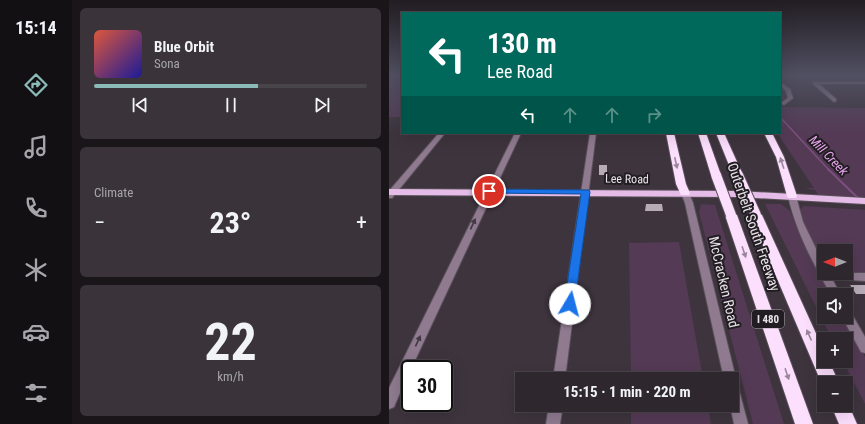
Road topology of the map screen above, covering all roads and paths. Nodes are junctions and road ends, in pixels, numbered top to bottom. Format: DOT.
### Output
graph roads {
  1 [pos="790,95"];
  2 [pos="828,95"];
  3 [pos="834,100"];
  4 [pos="784,103"];
  5 [pos="441,134"];
  6 [pos="518,134"];
  7 [pos="593,134"];
  8 [pos="670,134"];
  9 [pos="701,134"];
  10 [pos="720,134"];
  11 [pos="768,134"];
  12 [pos="489,191"];
  13 [pos="586,192"];
  14 [pos="685,193"];
  15 [pos="390,194"];
  16 [pos="792,196"];
  17 [pos="865,201"];
  18 [pos="817,260"];
  19 [pos="853,276"];
  20 [pos="865,277"];
  21 [pos="852,324"];
  22 [pos="865,348"];
  23 [pos="560,372"];
  24 [pos="728,372"];
  25 [pos="827,376"];
  26 [pos="389,402"];
  27 [pos="555,412"];
  28 [pos="738,412"];
  29 [pos="843,412"];
  30 [pos="553,424"];
  31 [pos="741,424"];
  32 [pos="804,424"];
  33 [pos="848,424"];
  1 -- 4 [label="street"];
  2 -- 3 [label="street"];
  5 -- 15 [label="street"];
  6 -- 12 [label="street"];
  7 -- 13 [label="street"];
  8 -- 14 [label="highway, one-way"];
  9 -- 32 [label="highway, Outerbelt South Freeway / I 480, one-way, bridge"];
  25 -- 10 [label="highway, Outerbelt South Freeway / I 480, one-way, bridge"];
  16 -- 11 [label="highway, one-way"];
  12 -- 13 [label="main road, Lee Road"];
  12 -- 15 [label="main road, Lee Road"];
  26 -- 12 [label="street, one-way"];
  13 -- 14 [label="main road, Lee Road"];
  13 -- 23 [label="street"];
  14 -- 16 [label="main road, Lee Road"];
  14 -- 24 [label="street, McCracken Road"];
  16 -- 17 [label="main road, Lee Road"];
  16 -- 18 [label="street"];
  19 -- 20 [label="street"];
  21 -- 22 [label="street"];
  27 -- 30 [label="street"];
  28 -- 31 [label="street"];
  29 -- 33 [label="highway"];
}
